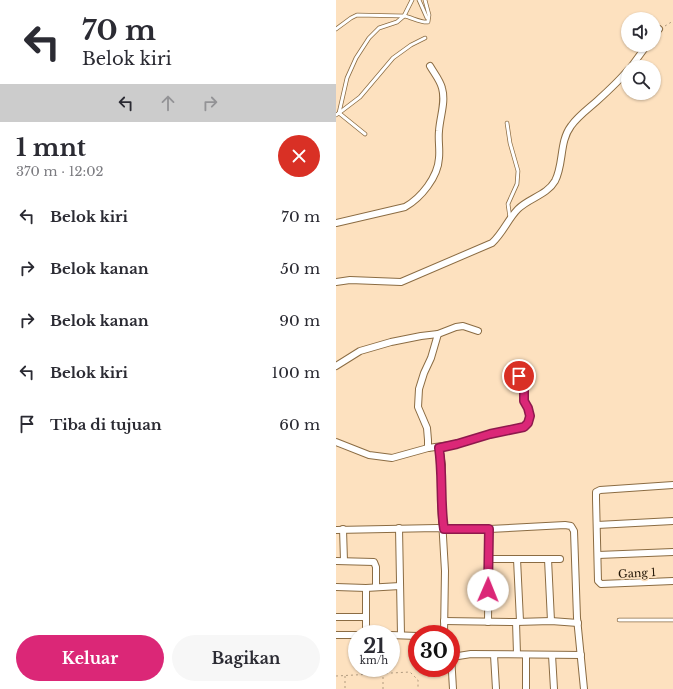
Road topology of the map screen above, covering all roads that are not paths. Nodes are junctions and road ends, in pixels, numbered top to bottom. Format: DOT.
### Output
graph roads {
  1 [pos="412,0"];
  2 [pos="419,0"];
  3 [pos="426,0"];
  4 [pos="404,16"];
  5 [pos="428,20"];
  6 [pos="336,29"];
  7 [pos="425,38"];
  8 [pos="430,66"];
  9 [pos="621,77"];
  10 [pos="338,114"];
  11 [pos="506,123"];
  12 [pos="365,134"];
  13 [pos="510,220"];
  14 [pos="336,223"];
  15 [pos="336,282"];
  16 [pos="478,331"];
  17 [pos="438,334"];
  18 [pos="336,366"];
  19 [pos="519,376"];
  20 [pos="336,442"];
  21 [pos="428,448"];
  22 [pos="439,448"];
  23 [pos="673,485"];
  24 [pos="673,521"];
  25 [pos="597,525"];
  26 [pos="399,528"];
  27 [pos="343,529"];
  28 [pos="444,529"];
  29 [pos="489,529"];
  30 [pos="336,530"];
  31 [pos="673,552"];
  32 [pos="598,555"];
  33 [pos="489,559"];
  34 [pos="517,559"];
  35 [pos="548,559"];
  36 [pos="560,559"];
  37 [pos="336,561"];
  38 [pos="344,561"];
  39 [pos="673,581"];
  40 [pos="400,586"];
  41 [pos="336,587"];
  42 [pos="376,587"];
  43 [pos="366,588"];
  44 [pos="366,617"];
  45 [pos="336,618"];
  46 [pos="619,620"];
  47 [pos="673,620"];
  48 [pos="444,621"];
  49 [pos="551,621"];
  50 [pos="488,622"];
  51 [pos="518,622"];
  52 [pos="578,623"];
  53 [pos="366,625"];
  54 [pos="444,625"];
  55 [pos="336,635"];
  56 [pos="348,635"];
  57 [pos="401,635"];
  58 [pos="408,635"];
  59 [pos="517,654"];
  60 [pos="460,655"];
  61 [pos="494,655"];
  62 [pos="526,655"];
  63 [pos="552,655"];
  64 [pos="581,655"];
  65 [pos="452,677"];
  66 [pos="453,689"];
  67 [pos="496,689"];
  68 [pos="526,689"];
  69 [pos="554,689"];
  70 [pos="584,689"];
  1 -- 4 [label="lane"];
  2 -- 5 [label="lane"];
  3 -- 5 [label="lane"];
  4 -- 5 [label="lane"];
  4 -- 6 [label="lane"];
  4 -- 10 [label="lane"];
  7 -- 10 [label="lane"];
  8 -- 14 [label="street"];
  9 -- 13 [label="street"];
  10 -- 12 [label="lane"];
  11 -- 13 [label="lane"];
  13 -- 15 [label="street"];
  16 -- 17 [label="street"];
  17 -- 18 [label="street"];
  17 -- 21 [label="street"];
  19 -- 22 [label="street"];
  20 -- 21 [label="street"];
  21 -- 22 [label="street"];
  22 -- 28 [label="street"];
  23 -- 25 [label="street"];
  24 -- 25 [label="street"];
  25 -- 32 [label="street"];
  26 -- 27 [label="street"];
  26 -- 28 [label="street"];
  26 -- 40 [label="street"];
  27 -- 30 [label="street"];
  27 -- 38 [label="street"];
  28 -- 29 [label="street"];
  28 -- 48 [label="street"];
  29 -- 33 [label="street"];
  29 -- 52 [label="street"];
  31 -- 32 [label="street"];
  32 -- 39 [label="street, Gang 1"];
  33 -- 34 [label="street"];
  33 -- 50 [label="street"];
  34 -- 35 [label="street"];
  34 -- 51 [label="street"];
  35 -- 36 [label="street"];
  35 -- 49 [label="street"];
  37 -- 38 [label="street"];
  38 -- 42 [label="street"];
  40 -- 42 [label="street"];
  40 -- 57 [label="street"];
  41 -- 43 [label="street"];
  42 -- 43 [label="street"];
  43 -- 44 [label="street"];
  44 -- 45 [label="street"];
  44 -- 53 [label="street"];
  46 -- 47 [label="lane"];
  48 -- 50 [label="street"];
  48 -- 54 [label="street"];
  49 -- 51 [label="street"];
  49 -- 52 [label="street"];
  50 -- 51 [label="street"];
  51 -- 59 [label="street"];
  52 -- 64 [label="street"];
  55 -- 56 [label="street"];
  57 -- 58 [label="street"];
  59 -- 61 [label="street"];
  59 -- 62 [label="street"];
  60 -- 61 [label="street"];
  61 -- 67 [label="street"];
  62 -- 63 [label="street"];
  62 -- 68 [label="street"];
  63 -- 64 [label="street"];
  63 -- 69 [label="street"];
  64 -- 70 [label="street"];
  65 -- 66 [label="street"];
}
